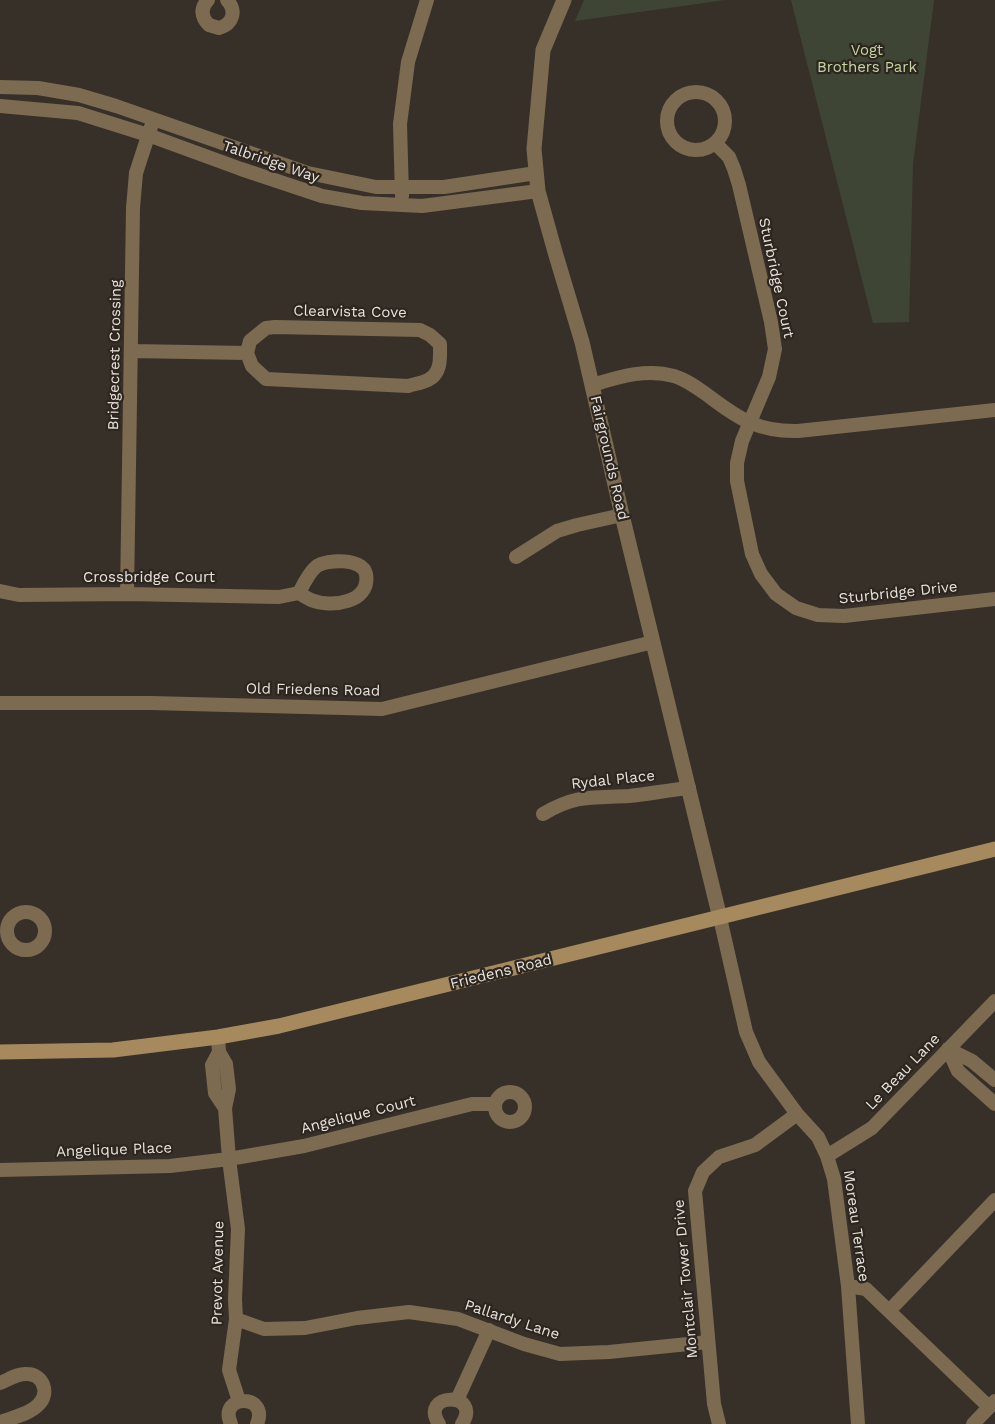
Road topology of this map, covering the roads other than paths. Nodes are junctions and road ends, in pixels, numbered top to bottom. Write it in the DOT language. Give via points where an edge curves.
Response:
graph roads {
  1 [pos="208,0"];
  2 [pos="227,0"];
  3 [pos="427,0"];
  4 [pos="564,0"];
  5 [pos="0,87"];
  6 [pos="0,106"];
  7 [pos="154,120"];
  8 [pos="148,135"];
  9 [pos="715,143"];
  10 [pos="536,173"];
  11 [pos="402,188"];
  12 [pos="538,191"];
  13 [pos="402,206"];
  14 [pos="131,351"];
  15 [pos="247,353"];
  16 [pos="592,385"];
  17 [pos="995,410"];
  18 [pos="750,423"];
  19 [pos="622,515"];
  20 [pos="516,557"];
  21 [pos="0,591"];
  22 [pos="298,593"];
  23 [pos="127,594"];
  24 [pos="995,599"];
  25 [pos="653,642"];
  26 [pos="0,703"];
  27 [pos="689,788"];
  28 [pos="543,814"];
  29 [pos="995,849"];
  30 [pos="720,918"];
  31 [pos="995,1001"];
  32 [pos="218,1045"];
  33 [pos="948,1049"];
  34 [pos="0,1052"];
  35 [pos="995,1080"];
  36 [pos="495,1104"];
  37 [pos="995,1104"];
  38 [pos="797,1114"];
  39 [pos="827,1156"];
  40 [pos="229,1159"];
  41 [pos="0,1170"];
  42 [pos="995,1200"];
  43 [pos="848,1286"];
  44 [pos="890,1310"];
  45 [pos="236,1319"];
  46 [pos="489,1330"];
  47 [pos="708,1342"];
  48 [pos="0,1383"];
  49 [pos="457,1400"];
  50 [pos="239,1401"];
  51 [pos="992,1404"];
  52 [pos="0,1422"];
  53 [pos="231,1424"];
  54 [pos="256,1424"];
  55 [pos="439,1424"];
  56 [pos="462,1424"];
  57 [pos="719,1424"];
  58 [pos="858,1424"];
  59 [pos="973,1424"];
  1 -- 2 [label="street" via="202,16 209,25 219,28 232,19 233,8"];
  3 -- 11 [label="street" via="408,62 400,124"];
  4 -- 10 [label="street, Fairgrounds Road" via="543,51 534,149"];
  5 -- 7 [label="street, Talbridge Way" via="79,95"];
  6 -- 8 [label="street, Talbridge Way" via="78,113"];
  7 -- 8 [label="street, Bridgecrest Crossing"];
  7 -- 11 [label="street, Talbridge Way" via="308,173 376,187"];
  8 -- 13 [label="street, Talbridge Way" via="322,196"];
  8 -- 14 [label="street, Bridgecrest Crossing" via="136,173 133,208"];
  9 -- 9 [label="street" via="725,125 717,101 703,92 678,98 666,119 674,141 696,150"];
  9 -- 18 [label="street, Sturbridge Court" via="729,157 734,169 774,336 769,377"];
  10 -- 11 [label="street, Talbridge Way" via="444,187"];
  10 -- 12 [label="street, Fairgrounds Road"];
  11 -- 13 [label="street"];
  12 -- 13 [label="street, Talbridge Way"];
  12 -- 16 [label="street, Fairgrounds Road"];
  14 -- 15 [label="street"];
  14 -- 23 [label="street, Bridgecrest Crossing"];
  15 -- 15 [label="street, Clearvista Cove" via="252,366 266,379 408,386 428,380 441,362 440,344 420,330 266,328 250,341"];
  16 -- 18 [label="street" via="642,373 676,376"];
  16 -- 19 [label="street, Fairgrounds Road"];
  17 -- 18 [label="street" via="781,432"];
  18 -- 24 [label="street, Sturbridge Drive" via="736,464 737,481 756,563 776,594 796,608 818,615 844,616"];
  19 -- 20 [label="street" via="557,531"];
  19 -- 25 [label="street, Fairgrounds Road"];
  21 -- 23 [label="street, Crossbridge Court" via="19,595"];
  22 -- 22 [label="street, Crossbridge Court" via="316,567 328,562 346,561 366,572 363,591 355,599 326,603"];
  22 -- 23 [label="street, Crossbridge Court" via="279,597"];
  25 -- 26 [label="street, Old Friedens Road" via="382,709"];
  25 -- 27 [label="street, Fairgrounds Road"];
  27 -- 28 [label="street, Rydal Place" via="582,798"];
  27 -- 30 [label="street, Fairgrounds Road"];
  29 -- 30 [label="main road, Friedens Road"];
  30 -- 32 [label="main road, Friedens Road" via="279,1026"];
  30 -- 38 [label="street, Moreau Terrace" via="746,1032 759,1062"];
  31 -- 33 [label="street, Le Beau Lane"];
  32 -- 34 [label="main road, Friedens Road"];
  32 -- 40 [label="street, Prevot Avenue" via="212,1065 215,1093 225,1108"];
  33 -- 35 [label="street" via="972,1061"];
  33 -- 37 [label="street" via="958,1071"];
  33 -- 39 [label="street, Le Beau Lane" via="872,1128"];
  36 -- 40 [label="street, Angelique Court" via="472,1104 304,1146"];
  38 -- 39 [label="street, Moreau Terrace" via="818,1137"];
  38 -- 47 [label="street, Montclair Tower Drive" via="755,1145 719,1156 703,1172 694,1191"];
  39 -- 43 [label="street, Moreau Terrace" via="834,1179"];
  40 -- 41 [label="street, Angelique Place" via="170,1166"];
  40 -- 45 [label="street, Prevot Avenue" via="238,1229"];
  42 -- 44 [label="street"];
  43 -- 44 [label="street" via="866,1289"];
  43 -- 58 [label="street, Moreau Terrace"];
  44 -- 51 [label="street"];
  45 -- 46 [label="street, Pallardy Lane" via="264,1329 305,1328 409,1312 458,1319"];
  45 -- 50 [label="street, Prevot Avenue" via="229,1370"];
  46 -- 47 [label="street, Pallardy Lane" via="560,1354"];
  46 -- 49 [label="street"];
  47 -- 57 [label="street, Montclair Tower Drive"];
  48 -- 52 [label="street" via="29,1373 39,1377 45,1396 38,1406"];
  49 -- 55 [label="street" via="446,1399 438,1404 435,1418"];
  49 -- 56 [label="street" via="465,1410"];
  50 -- 53 [label="street" via="229,1410"];
  50 -- 54 [label="street" via="249,1401 256,1407"];
  51 -- 59 [label="street"];
}
